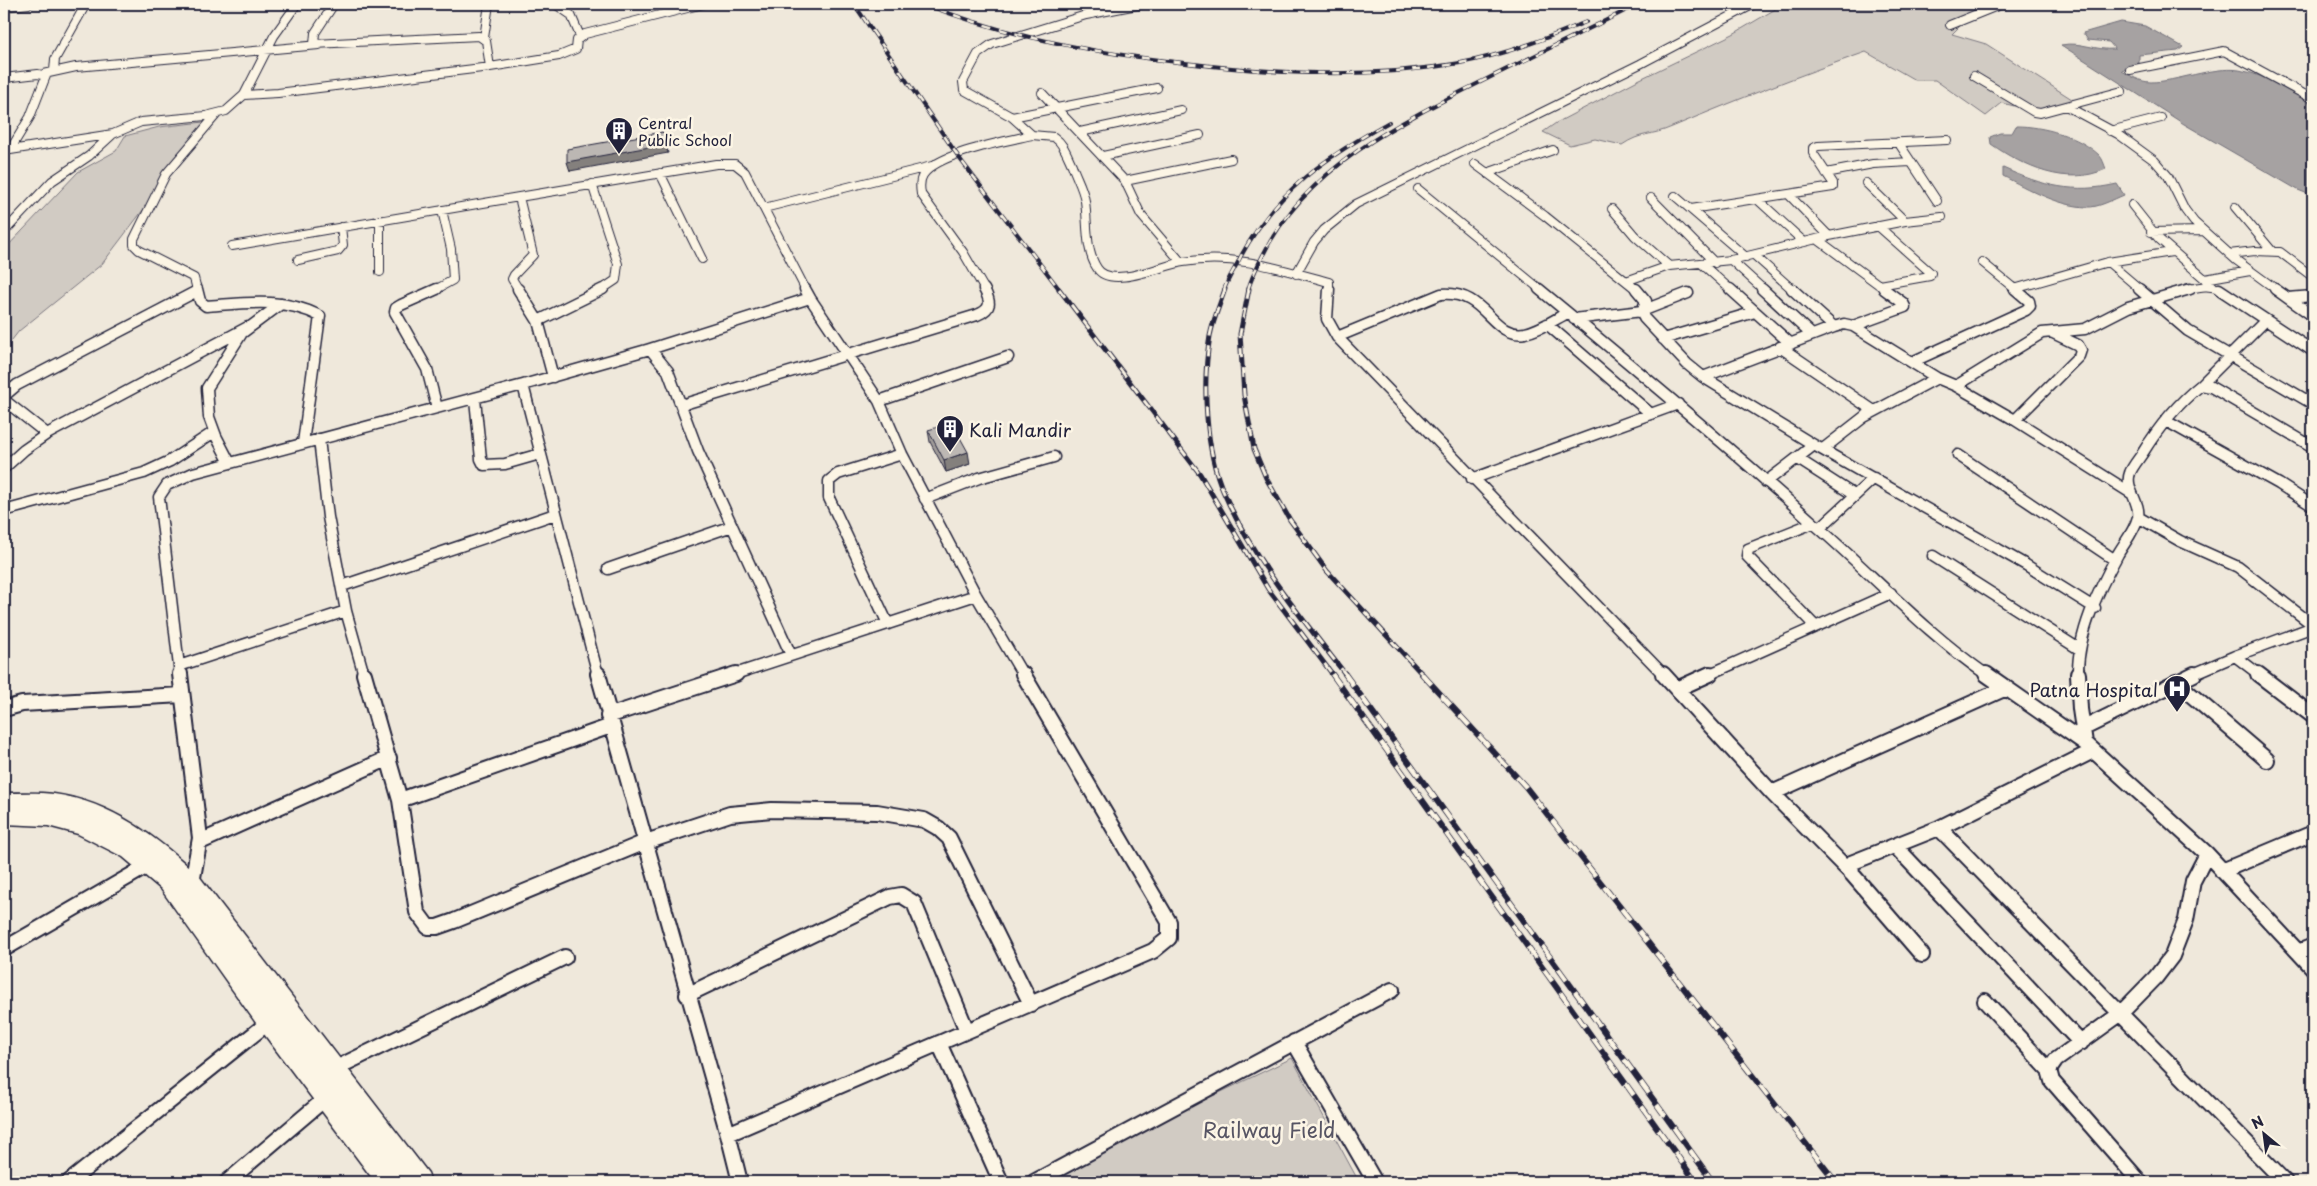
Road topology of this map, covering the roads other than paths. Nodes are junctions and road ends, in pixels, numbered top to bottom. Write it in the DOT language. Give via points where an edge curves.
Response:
graph roads {
  1 [pos="29,4"];
  2 [pos="86,4"];
  3 [pos="297,4"];
  4 [pos="334,4"];
  5 [pos="489,4"];
  6 [pos="555,4"];
  7 [pos="703,4"];
  8 [pos="1142,4"];
  9 [pos="1754,4"];
  10 [pos="2002,4"];
  11 [pos="4,7"];
  12 [pos="1950,25"];
  13 [pos="580,36"];
  14 [pos="484,38"];
  15 [pos="319,45"];
  16 [pos="268,48"];
  17 [pos="490,67"];
  18 [pos="2130,70"];
  19 [pos="54,71"];
  20 [pos="44,74"];
  21 [pos="1974,76"];
  22 [pos="4,78"];
  23 [pos="1157,88"];
  24 [pos="2122,91"];
  25 [pos="1042,93"];
  26 [pos="244,95"];
  27 [pos="2313,99"];
  28 [pos="2066,106"];
  29 [pos="1057,108"];
  30 [pos="1181,110"];
  31 [pos="217,114"];
  32 [pos="1012,116"];
  33 [pos="2161,118"];
  34 [pos="2110,131"];
  35 [pos="1080,132"];
  36 [pos="113,134"];
  37 [pos="1032,135"];
  38 [pos="1200,135"];
  39 [pos="1947,140"];
  40 [pos="1898,142"];
  41 [pos="7,150"];
  42 [pos="1553,150"];
  43 [pos="1103,156"];
  44 [pos="1231,159"];
  45 [pos="1911,162"];
  46 [pos="937,164"];
  47 [pos="1475,164"];
  48 [pos="660,173"];
  49 [pos="1487,173"];
  50 [pos="1826,173"];
  51 [pos="1125,181"];
  52 [pos="1866,183"];
  53 [pos="592,184"];
  54 [pos="1418,189"];
  55 [pos="1789,195"];
  56 [pos="1675,196"];
  57 [pos="518,197"];
  58 [pos="1651,198"];
  59 [pos="1757,199"];
  60 [pos="1937,201"];
  61 [pos="2132,205"];
  62 [pos="2235,206"];
  63 [pos="764,208"];
  64 [pos="1612,209"];
  65 [pos="1691,209"];
  66 [pos="442,210"];
  67 [pos="1942,217"];
  68 [pos="380,220"];
  69 [pos="1905,221"];
  70 [pos="1878,226"];
  71 [pos="341,227"];
  72 [pos="2203,231"];
  73 [pos="4,232"];
  74 [pos="2151,232"];
  75 [pos="1829,236"];
  76 [pos="1817,239"];
  77 [pos="1804,242"];
  78 [pos="232,246"];
  79 [pos="2172,252"];
  80 [pos="2272,252"];
  81 [pos="2229,254"];
  82 [pos="1750,256"];
  83 [pos="702,259"];
  84 [pos="298,260"];
  85 [pos="1731,260"];
  86 [pos="1181,262"];
  87 [pos="1982,262"];
  88 [pos="2108,262"];
  89 [pos="1716,263"];
  90 [pos="1702,264"];
  91 [pos="1669,266"];
  92 [pos="2250,271"];
  93 [pos="380,272"];
  94 [pos="1296,274"];
  95 [pos="2313,277"];
  96 [pos="2205,279"];
  97 [pos="1626,281"];
  98 [pos="1880,285"];
  99 [pos="2213,286"];
  100 [pos="2014,289"];
  101 [pos="198,290"];
  102 [pos="1688,293"];
  103 [pos="2313,296"];
  104 [pos="810,298"];
  105 [pos="2288,298"];
  106 [pos="2150,300"];
  107 [pos="281,304"];
  108 [pos="1642,311"];
  109 [pos="1755,312"];
  110 [pos="1570,316"];
  111 [pos="2313,316"];
  112 [pos="538,321"];
  113 [pos="2265,321"];
  114 [pos="1547,324"];
  115 [pos="1854,326"];
  116 [pos="248,327"];
  117 [pos="1834,327"];
  118 [pos="2052,332"];
  119 [pos="1812,335"];
  120 [pos="1337,337"];
  121 [pos="1663,339"];
  122 [pos="1791,344"];
  123 [pos="1780,347"];
  124 [pos="650,349"];
  125 [pos="2313,351"];
  126 [pos="848,354"];
  127 [pos="2229,356"];
  128 [pos="1008,357"];
  129 [pos="1912,362"];
  130 [pos="553,376"];
  131 [pos="1703,377"];
  132 [pos="1937,378"];
  133 [pos="523,385"];
  134 [pos="2200,385"];
  135 [pos="1956,386"];
  136 [pos="4,396"];
  137 [pos="475,399"];
  138 [pos="4,400"];
  139 [pos="878,401"];
  140 [pos="1678,404"];
  141 [pos="2313,404"];
  142 [pos="680,405"];
  143 [pos="437,408"];
  144 [pos="1874,411"];
  145 [pos="1652,414"];
  146 [pos="2015,420"];
  147 [pos="2166,421"];
  148 [pos="214,432"];
  149 [pos="48,434"];
  150 [pos="305,437"];
  151 [pos="320,439"];
  152 [pos="1819,447"];
  153 [pos="2313,447"];
  154 [pos="540,454"];
  155 [pos="902,454"];
  156 [pos="1958,455"];
  157 [pos="227,457"];
  158 [pos="1054,458"];
  159 [pos="1798,459"];
  160 [pos="4,468"];
  161 [pos="1874,478"];
  162 [pos="1472,479"];
  163 [pos="1766,482"];
  164 [pos="2131,493"];
  165 [pos="1854,496"];
  166 [pos="925,499"];
  167 [pos="2313,506"];
  168 [pos="4,511"];
  169 [pos="555,514"];
  170 [pos="2138,517"];
  171 [pos="732,526"];
  172 [pos="1816,526"];
  173 [pos="1933,556"];
  174 [pos="2115,560"];
  175 [pos="608,569"];
  176 [pos="342,586"];
  177 [pos="1891,593"];
  178 [pos="976,595"];
  179 [pos="2095,608"];
  180 [pos="346,611"];
  181 [pos="888,624"];
  182 [pos="1815,626"];
  183 [pos="2313,626"];
  184 [pos="2080,649"];
  185 [pos="791,655"];
  186 [pos="2236,656"];
  187 [pos="179,666"];
  188 [pos="2176,682"];
  189 [pos="2006,688"];
  190 [pos="1676,689"];
  191 [pos="182,695"];
  192 [pos="4,709"];
  193 [pos="2313,716"];
  194 [pos="610,721"];
  195 [pos="2082,729"];
  196 [pos="2089,747"];
  197 [pos="389,758"];
  198 [pos="2267,760"];
  199 [pos="1772,793"];
  200 [pos="400,800"];
  201 [pos="4,802"];
  202 [pos="4,815"];
  203 [pos="1939,828"];
  204 [pos="2313,833"];
  205 [pos="200,842"];
  206 [pos="643,843"];
  207 [pos="1896,847"];
  208 [pos="2207,854"];
  209 [pos="149,865"];
  210 [pos="2222,871"];
  211 [pos="1852,874"];
  212 [pos="192,883"];
  213 [pos="2313,946"];
  214 [pos="4,949"];
  215 [pos="2298,952"];
  216 [pos="1922,955"];
  217 [pos="565,957"];
  218 [pos="2313,968"];
  219 [pos="1392,990"];
  220 [pos="687,995"];
  221 [pos="1985,1002"];
  222 [pos="1031,1004"];
  223 [pos="2120,1014"];
  224 [pos="269,1022"];
  225 [pos="967,1031"];
  226 [pos="1294,1042"];
  227 [pos="939,1043"];
  228 [pos="2081,1043"];
  229 [pos="334,1069"];
  230 [pos="2049,1070"];
  231 [pos="326,1098"];
  232 [pos="728,1134"];
  233 [pos="69,1182"];
  234 [pos="227,1182"];
  235 [pos="390,1182"];
  236 [pos="419,1182"];
  237 [pos="740,1182"];
  238 [pos="1001,1182"];
  239 [pos="1034,1182"];
  240 [pos="1375,1182"];
  241 [pos="2140,1182"];
  242 [pos="2285,1182"];
  1 -- 11 [label="street"];
  2 -- 19 [label="street" via="55,60"];
  3 -- 16 [label="street"];
  4 -- 15 [label="street" via="315,33 313,41"];
  5 -- 14 [label="street"];
  6 -- 13 [label="street" via="570,15"];
  7 -- 13 [label="street"];
  8 -- 32 [label="street" via="1086,14 1003,39 978,54 963,86 971,95"];
  9 -- 94 [label="street" via="1665,52 1356,204 1324,230"];
  10 -- 12 [label="street"];
  13 -- 17 [label="street" via="576,49 567,54"];
  14 -- 15 [label="street" via="468,36"];
  14 -- 17 [label="street"];
  15 -- 16 [label="street"];
  16 -- 19 [label="street"];
  16 -- 26 [label="street"];
  17 -- 26 [label="street"];
  18 -- 27 [label="street" via="2224,51"];
  19 -- 20 [label="street"];
  20 -- 22 [label="street"];
  20 -- 41 [label="street" via="46,80 30,117"];
  21 -- 28 [label="street" via="2034,112"];
  23 -- 29 [label="street"];
  24 -- 28 [label="street"];
  25 -- 29 [label="street"];
  26 -- 31 [label="street" via="234,106"];
  28 -- 34 [label="street"];
  29 -- 32 [label="street"];
  29 -- 35 [label="street"];
  30 -- 35 [label="street"];
  31 -- 36 [label="street" via="141,122"];
  31 -- 101 [label="street" via="166,174 134,239 139,250 194,278"];
  32 -- 37 [label="street"];
  33 -- 34 [label="street"];
  34 -- 72 [label="street" via="2163,170 2184,209"];
  35 -- 43 [label="street"];
  36 -- 41 [label="street"];
  36 -- 73 [label="street" via="90,156 52,181"];
  37 -- 46 [label="street" via="957,155"];
  37 -- 86 [label="street" via="1045,134 1057,138 1066,150 1083,194 1093,262 1099,272 1106,276 1130,276"];
  38 -- 43 [label="street"];
  39 -- 40 [label="street"];
  40 -- 45 [label="street"];
  40 -- 50 [label="street" via="1813,148"];
  42 -- 49 [label="street"];
  43 -- 51 [label="street"];
  44 -- 51 [label="street"];
  45 -- 50 [label="street" via="1873,164"];
  45 -- 60 [label="street"];
  46 -- 63 [label="street"];
  46 -- 126 [label="street" via="924,173 921,194 963,252 990,300 990,306 976,316"];
  47 -- 49 [label="street"];
  48 -- 53 [label="street"];
  48 -- 63 [label="street" via="735,164 745,172"];
  48 -- 83 [label="street"];
  49 -- 97 [label="street"];
  50 -- 55 [label="street" via="1833,187"];
  51 -- 86 [label="street" via="1141,215"];
  52 -- 69 [label="street"];
  53 -- 57 [label="street"];
  53 -- 112 [label="street" via="618,264 616,280 599,292"];
  54 -- 110 [label="street"];
  55 -- 59 [label="street"];
  55 -- 75 [label="street"];
  56 -- 65 [label="street"];
  57 -- 66 [label="street"];
  57 -- 112 [label="street" via="534,252 532,259 516,271 512,279"];
  58 -- 89 [label="street"];
  59 -- 65 [label="street"];
  59 -- 77 [label="street"];
  61 -- 74 [label="street"];
  62 -- 80 [label="street"];
  63 -- 104 [label="street"];
  64 -- 91 [label="street" via="1635,236"];
  65 -- 82 [label="street"];
  66 -- 68 [label="street"];
  66 -- 143 [label="street" via="451,249 453,280 401,305 395,312 414,340 436,391"];
  67 -- 69 [label="street"];
  68 -- 71 [label="street"];
  68 -- 93 [label="street"];
  69 -- 70 [label="street"];
  70 -- 75 [label="street"];
  70 -- 98 [label="street" via="1931,273 1924,278"];
  71 -- 78 [label="street"];
  71 -- 84 [label="street" via="343,245 338,251"];
  72 -- 74 [label="street"];
  72 -- 81 [label="street"];
  74 -- 79 [label="street"];
  75 -- 76 [label="street"];
  76 -- 77 [label="street"];
  76 -- 98 [label="street"];
  77 -- 82 [label="street"];
  79 -- 88 [label="street"];
  79 -- 96 [label="street"];
  80 -- 81 [label="street"];
  80 -- 95 [label="street" via="2287,256"];
  81 -- 92 [label="street"];
  82 -- 85 [label="street"];
  82 -- 117 [label="street"];
  85 -- 89 [label="street"];
  85 -- 119 [label="street"];
  86 -- 94 [label="street" via="1238,260"];
  87 -- 100 [label="street"];
  88 -- 100 [label="street"];
  88 -- 106 [label="street"];
  89 -- 90 [label="street"];
  90 -- 91 [label="street"];
  90 -- 109 [label="street"];
  91 -- 97 [label="street"];
  92 -- 96 [label="street"];
  92 -- 105 [label="street"];
  94 -- 120 [label="street" via="1329,282 1327,319"];
  96 -- 99 [label="street"];
  97 -- 108 [label="street" via="1646,301"];
  98 -- 115 [label="street" via="1904,307"];
  99 -- 106 [label="street" via="2190,288"];
  99 -- 113 [label="street"];
  100 -- 129 [label="street" via="2029,302 2026,310"];
  101 -- 107 [label="street" via="200,301 206,306 256,301"];
  101 -- 136 [label="street" via="17,385"];
  102 -- 108 [label="street"];
  103 -- 105 [label="street"];
  104 -- 124 [label="street"];
  104 -- 126 [label="street"];
  105 -- 111 [label="street"];
  106 -- 118 [label="street" via="2128,307 2085,329"];
  106 -- 127 [label="street" via="2188,331"];
  107 -- 116 [label="street"];
  107 -- 150 [label="street" via="304,308 320,316"];
  108 -- 110 [label="street"];
  108 -- 121 [label="street" via="1644,318"];
  109 -- 121 [label="street"];
  109 -- 122 [label="street"];
  110 -- 114 [label="street"];
  110 -- 140 [label="street"];
  112 -- 130 [label="street"];
  113 -- 125 [label="street"];
  113 -- 127 [label="street"];
  114 -- 120 [label="street" via="1513,334 1504,330 1472,299 1463,293 1451,292"];
  114 -- 145 [label="street"];
  115 -- 117 [label="street"];
  115 -- 129 [label="street"];
  116 -- 148 [label="street" via="233,344 207,388 208,412"];
  116 -- 149 [label="street"];
  117 -- 119 [label="street"];
  118 -- 135 [label="street" via="2033,337"];
  118 -- 146 [label="street" via="2078,345 2081,350 2079,356"];
  119 -- 122 [label="street"];
  120 -- 162 [label="street"];
  121 -- 131 [label="street"];
  122 -- 123 [label="street"];
  123 -- 131 [label="street"];
  123 -- 144 [label="street"];
  124 -- 130 [label="street"];
  124 -- 142 [label="street" via="668,371"];
  126 -- 139 [label="street"];
  126 -- 142 [label="street"];
  127 -- 134 [label="street"];
  127 -- 141 [label="street"];
  128 -- 139 [label="street"];
  129 -- 132 [label="street"];
  130 -- 133 [label="street"];
  131 -- 152 [label="street"];
  132 -- 135 [label="street"];
  132 -- 144 [label="street"];
  133 -- 137 [label="street"];
  133 -- 154 [label="street"];
  134 -- 147 [label="street"];
  134 -- 153 [label="street" via="2221,392"];
  135 -- 146 [label="street"];
  137 -- 143 [label="street"];
  137 -- 154 [label="street" via="484,464 498,465"];
  138 -- 149 [label="street"];
  139 -- 155 [label="street"];
  140 -- 145 [label="street"];
  140 -- 163 [label="street"];
  142 -- 171 [label="street"];
  143 -- 151 [label="street"];
  144 -- 152 [label="street"];
  145 -- 162 [label="street"];
  146 -- 164 [label="street"];
  147 -- 164 [label="street" via="2130,474"];
  147 -- 167 [label="street"];
  148 -- 157 [label="street"];
  148 -- 168 [label="street" via="144,474"];
  149 -- 160 [label="street"];
  150 -- 151 [label="street"];
  150 -- 157 [label="street"];
  151 -- 176 [label="street" via="328,517"];
  152 -- 159 [label="street"];
  152 -- 161 [label="street"];
  154 -- 169 [label="street"];
  155 -- 166 [label="street"];
  155 -- 181 [label="street" via="838,474 829,481 828,488 829,498"];
  156 -- 174 [label="street"];
  157 -- 187 [label="street" via="167,485 159,497"];
  158 -- 166 [label="street" via="979,478"];
  159 -- 163 [label="street"];
  159 -- 165 [label="street"];
  161 -- 165 [label="street"];
  161 -- 179 [label="street"];
  162 -- 190 [label="street"];
  163 -- 172 [label="street"];
  164 -- 170 [label="street" via="2138,504"];
  165 -- 172 [label="street"];
  166 -- 178 [label="street"];
  169 -- 176 [label="street"];
  169 -- 194 [label="street"];
  170 -- 174 [label="street"];
  170 -- 183 [label="street" via="2180,541 2238,567"];
  171 -- 175 [label="street"];
  171 -- 185 [label="street"];
  172 -- 177 [label="street"];
  172 -- 182 [label="street" via="1748,549 1747,556"];
  173 -- 184 [label="street"];
  174 -- 179 [label="street"];
  176 -- 180 [label="street"];
  177 -- 182 [label="street"];
  177 -- 189 [label="street" via="1946,644"];
  178 -- 181 [label="street"];
  178 -- 222 [label="street" via="1169,922 1169,938 1153,951"];
  179 -- 184 [label="street"];
  180 -- 187 [label="street"];
  180 -- 197 [label="street"];
  181 -- 185 [label="street"];
  182 -- 190 [label="street"];
  183 -- 186 [label="street"];
  184 -- 195 [label="street" via="2078,681"];
  185 -- 194 [label="street"];
  186 -- 188 [label="street"];
  186 -- 193 [label="street"];
  187 -- 191 [label="street"];
  188 -- 195 [label="street"];
  188 -- 198 [label="street"];
  189 -- 196 [label="street"];
  189 -- 199 [label="street"];
  190 -- 199 [label="street"];
  191 -- 192 [label="street" via="22,704"];
  191 -- 205 [label="street"];
  194 -- 200 [label="street"];
  194 -- 206 [label="street"];
  195 -- 196 [label="street"];
  196 -- 203 [label="street"];
  196 -- 208 [label="street"];
  197 -- 200 [label="street"];
  197 -- 205 [label="street"];
  199 -- 211 [label="street"];
  200 -- 206 [label="street" via="418,912 426,927 454,921"];
  201 -- 212 [label="highway" via="60,804 114,821 143,840"];
  202 -- 209 [label="highway" via="48,817 83,826"];
  203 -- 207 [label="street"];
  203 -- 223 [label="street"];
  204 -- 210 [label="street"];
  205 -- 212 [label="street"];
  206 -- 220 [label="street"];
  206 -- 222 [label="street" via="722,816 753,811 878,812 924,820 949,838"];
  207 -- 211 [label="street" via="1851,863"];
  207 -- 228 [label="street"];
  208 -- 210 [label="street"];
  208 -- 223 [label="street" via="2193,881 2183,928 2172,956"];
  209 -- 214 [label="street"];
  209 -- 224 [label="highway" via="168,882"];
  210 -- 215 [label="street"];
  211 -- 216 [label="street"];
  212 -- 229 [label="highway"];
  213 -- 215 [label="street"];
  215 -- 218 [label="street"];
  217 -- 229 [label="street"];
  219 -- 226 [label="street"];
  220 -- 225 [label="street" via="890,897 901,895 914,903"];
  220 -- 232 [label="street"];
  221 -- 230 [label="street"];
  222 -- 225 [label="street"];
  223 -- 228 [label="street"];
  223 -- 242 [label="street"];
  224 -- 231 [label="highway"];
  224 -- 233 [label="street"];
  225 -- 227 [label="street"];
  226 -- 239 [label="street"];
  226 -- 240 [label="street"];
  227 -- 232 [label="street"];
  227 -- 238 [label="street"];
  228 -- 230 [label="street" via="2056,1060"];
  229 -- 236 [label="highway"];
  230 -- 241 [label="street" via="2052,1081"];
  231 -- 234 [label="street"];
  231 -- 235 [label="highway"];
  232 -- 237 [label="street"];
}
